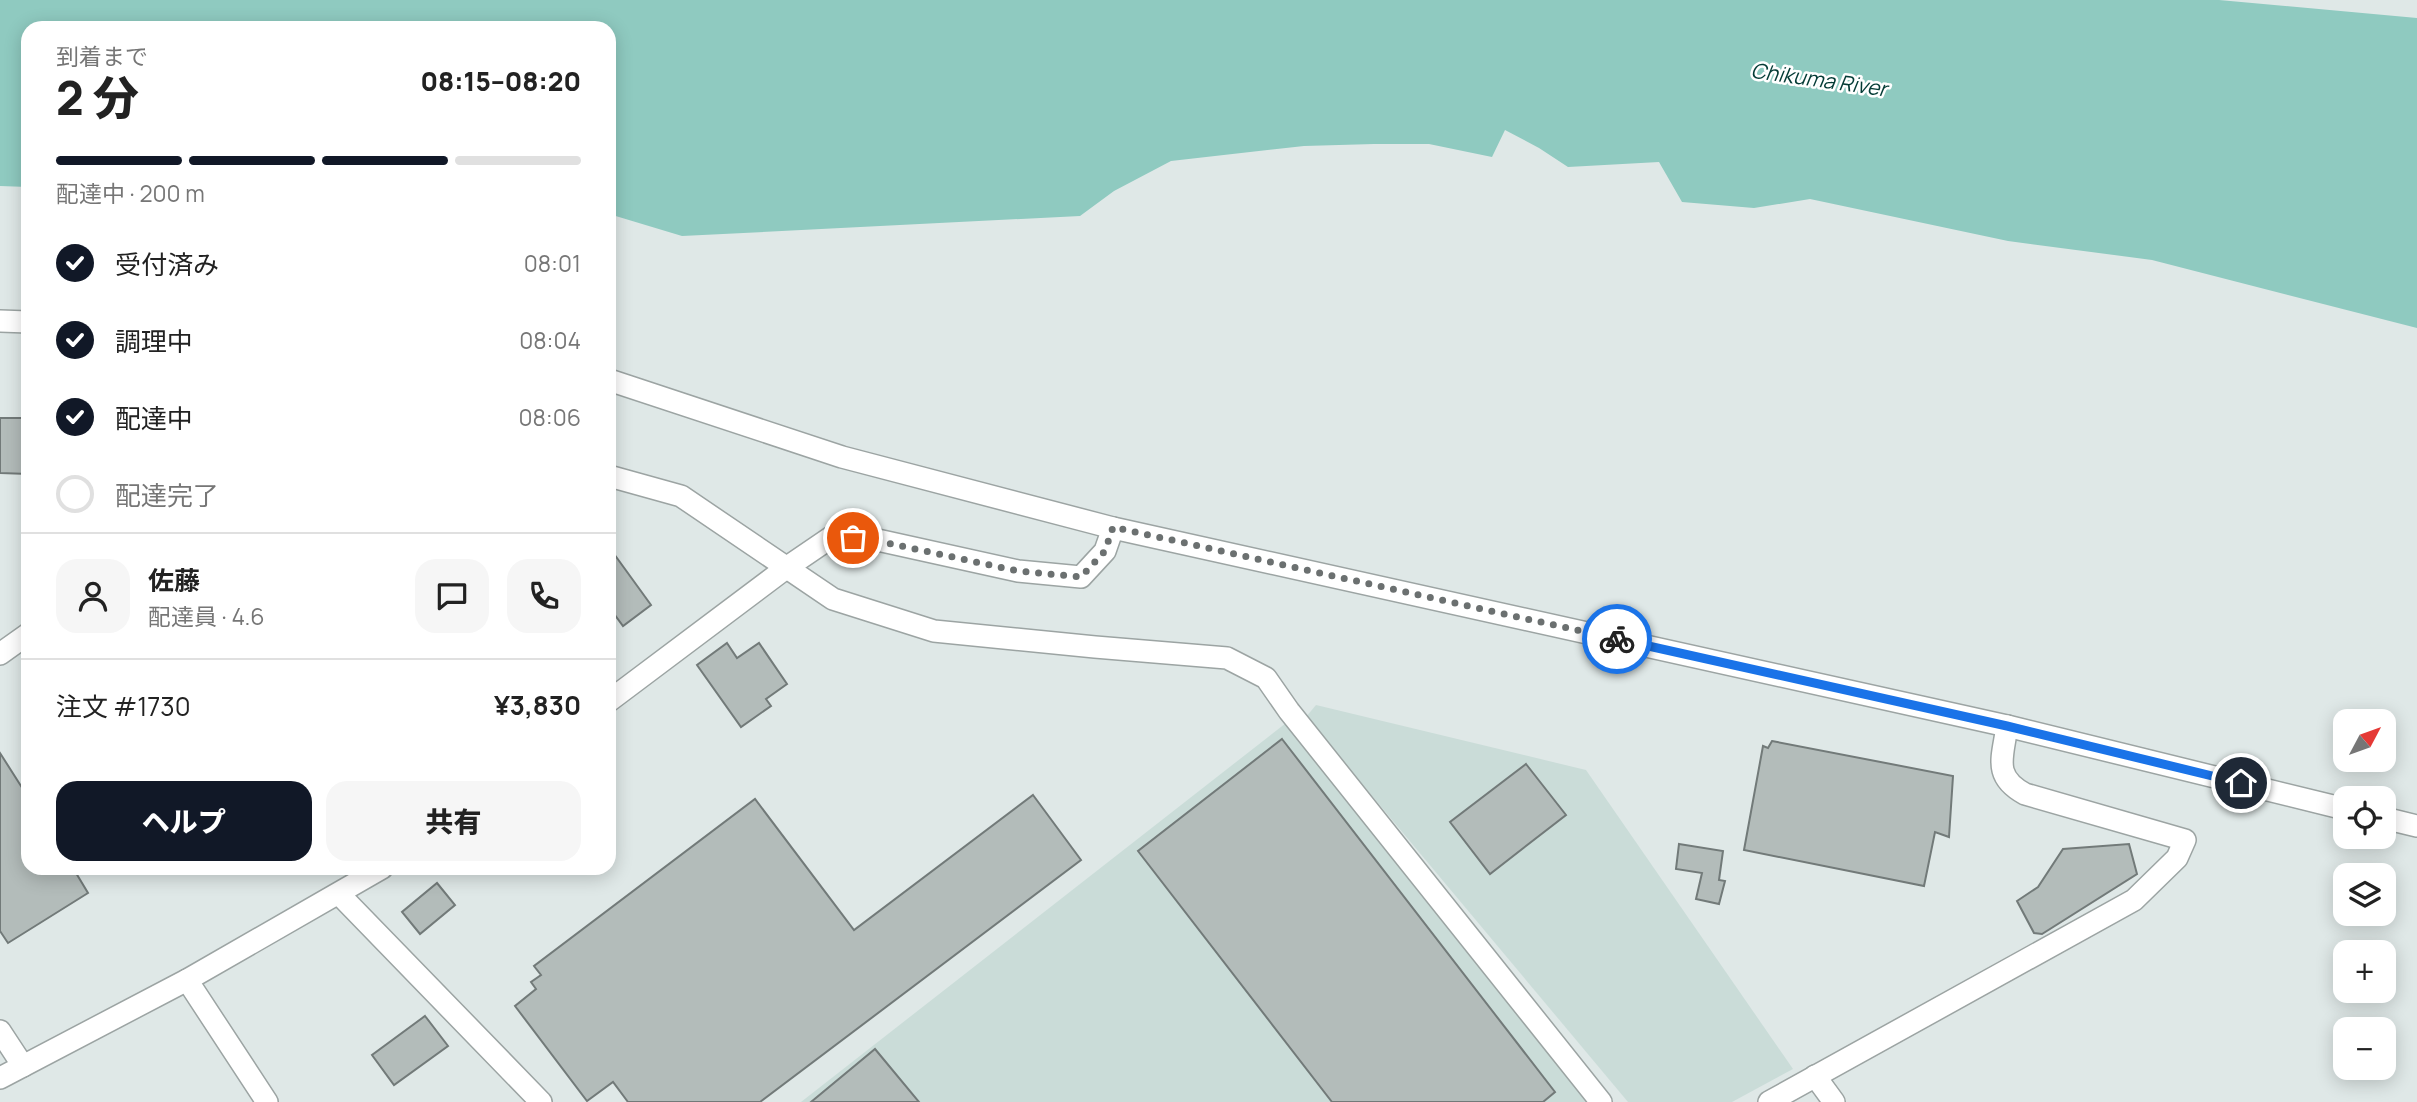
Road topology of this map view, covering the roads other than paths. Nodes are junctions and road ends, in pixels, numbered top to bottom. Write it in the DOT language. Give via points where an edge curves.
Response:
graph roads {
  1 [pos="0,321"];
  2 [pos="21,322"];
  3 [pos="616,382"];
  4 [pos="616,477"];
  5 [pos="1113,527"];
  6 [pos="786,568"];
  7 [pos="21,640"];
  8 [pos="0,654"];
  9 [pos="616,696"];
  10 [pos="2007,726"];
  11 [pos="2333,806"];
  12 [pos="2396,821"];
  13 [pos="2417,827"];
  14 [pos="370,875"];
  15 [pos="339,894"];
  16 [pos="187,980"];
  17 [pos="0,1031"];
  18 [pos="23,1066"];
  19 [pos="1815,1076"];
  20 [pos="0,1078"];
  21 [pos="267,1102"];
  22 [pos="541,1102"];
  23 [pos="1601,1102"];
  24 [pos="1769,1102"];
  25 [pos="1834,1102"];
  1 -- 2 [label="street"];
  3 -- 5 [label="street" via="842,457"];
  4 -- 6 [label="street" via="681,496"];
  5 -- 6 [label="street" via="1105,551 1081,577 1018,571 873,540 833,536"];
  5 -- 10 [label="street"];
  6 -- 9 [label="street"];
  6 -- 23 [label="street" via="832,599 934,631 1227,657 1266,678"];
  7 -- 8 [label="street"];
  10 -- 11 [label="street"];
  10 -- 19 [label="street" via="2001,770 2011,787 2185,840 2177,858 2134,900"];
  12 -- 13 [label="street"];
  14 -- 15 [label="street"];
  15 -- 16 [label="street"];
  15 -- 22 [label="street"];
  16 -- 18 [label="street"];
  16 -- 21 [label="street"];
  17 -- 18 [label="street"];
  18 -- 20 [label="street"];
  19 -- 24 [label="street"];
  19 -- 25 [label="street"];
}
